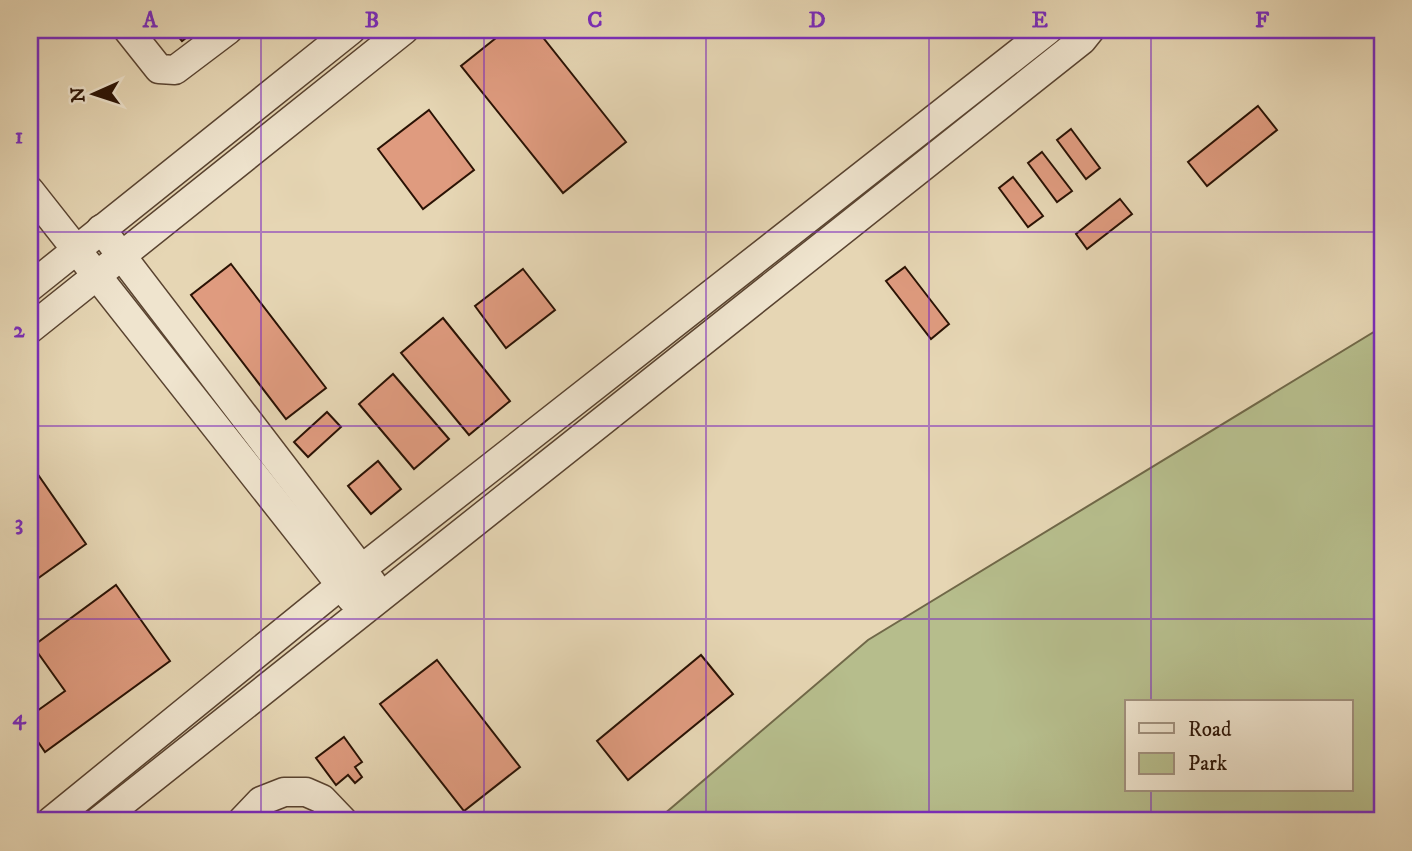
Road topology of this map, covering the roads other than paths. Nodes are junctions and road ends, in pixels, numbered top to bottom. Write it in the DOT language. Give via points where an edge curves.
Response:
graph roads {
  1 [pos="128,30"];
  2 [pos="228,30"];
  3 [pos="351,30"];
  4 [pos="404,30"];
  5 [pos="1048,30"];
  6 [pos="1090,30"];
  7 [pos="30,191"];
  8 [pos="101,229"];
  9 [pos="77,249"];
  10 [pos="121,256"];
  11 [pos="97,275"];
  12 [pos="30,287"];
  13 [pos="30,329"];
  14 [pos="351,577"];
  15 [pos="371,603"];
  16 [pos="51,821"];
  17 [pos="99,821"];
  18 [pos="242,821"];
  19 [pos="343,821"];
  1 -- 2 [label="street" via="159,69 175,70"];
  3 -- 8 [label="street"];
  4 -- 10 [label="street"];
  5 -- 14 [label="street"];
  6 -- 15 [label="street"];
  7 -- 9 [label="street"];
  8 -- 9 [label="street"];
  8 -- 10 [label="street"];
  9 -- 11 [label="street"];
  9 -- 12 [label="street"];
  10 -- 11 [label="street"];
  10 -- 14 [label="street"];
  11 -- 13 [label="street"];
  11 -- 14 [label="street"];
  14 -- 15 [label="street"];
  14 -- 16 [label="street"];
  15 -- 17 [label="street"];
  18 -- 19 [label="street" via="261,801 284,792 306,792 322,799"];
}
